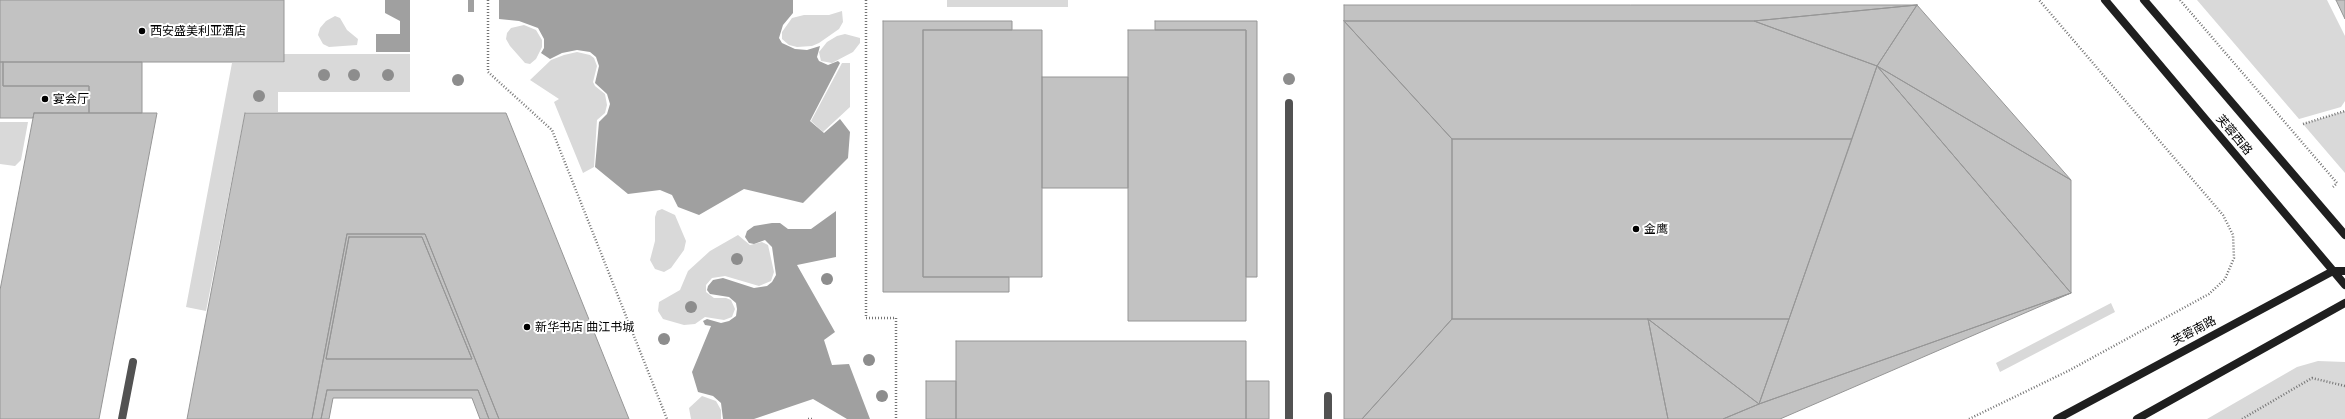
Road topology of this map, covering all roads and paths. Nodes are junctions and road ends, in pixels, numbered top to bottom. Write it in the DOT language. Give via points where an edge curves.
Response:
graph roads {
  1 [pos="488,0"];
  2 [pos="866,0"];
  3 [pos="2039,0"];
  4 [pos="2104,0"];
  5 [pos="2144,0"];
  6 [pos="2180,0"];
  7 [pos="1289,103"];
  8 [pos="2345,111"];
  9 [pos="2303,124"];
  10 [pos="2315,202"];
  11 [pos="2345,235"];
  12 [pos="2333,271"];
  13 [pos="2345,271"];
  14 [pos="2345,286"];
  15 [pos="2345,303"];
  16 [pos="133,362"];
  17 [pos="2345,386"];
  18 [pos="1328,396"];
  19 [pos="122,419"];
  20 [pos="667,419"];
  21 [pos="808,419"];
  22 [pos="813,419"];
  23 [pos="896,419"];
  24 [pos="1289,419"];
  25 [pos="1328,419"];
  26 [pos="1969,419"];
  27 [pos="2057,419"];
  28 [pos="2137,419"];
  29 [pos="2242,419"];
  1 -- 20 [label="path" via="488,72 552,130"];
  2 -- 23 [label="path" via="866,318 896,318"];
  3 -- 26 [label="path" via="2223,215 2233,235 2234,258 2225,279 2209,294 2094,357"];
  4 -- 12 [label="main road, 芙蓉西路"];
  5 -- 10 [label="main road, 芙蓉西路"];
  6 -- 10 [label="path" via="2337,183"];
  7 -- 24 [label="lane"];
  8 -- 9 [label="path"];
  10 -- 11 [label="main road, 芙蓉西路"];
  12 -- 13 [label="main road, 芙蓉南路"];
  12 -- 14 [label="main road, 芙蓉西路"];
  12 -- 27 [label="main road, 芙蓉南路"];
  15 -- 28 [label="main road"];
  16 -- 19 [label="lane"];
  17 -- 29 [label="path" via="2312,378"];
  18 -- 25 [label="lane"];
  21 -- 22 [label="path"];
}
